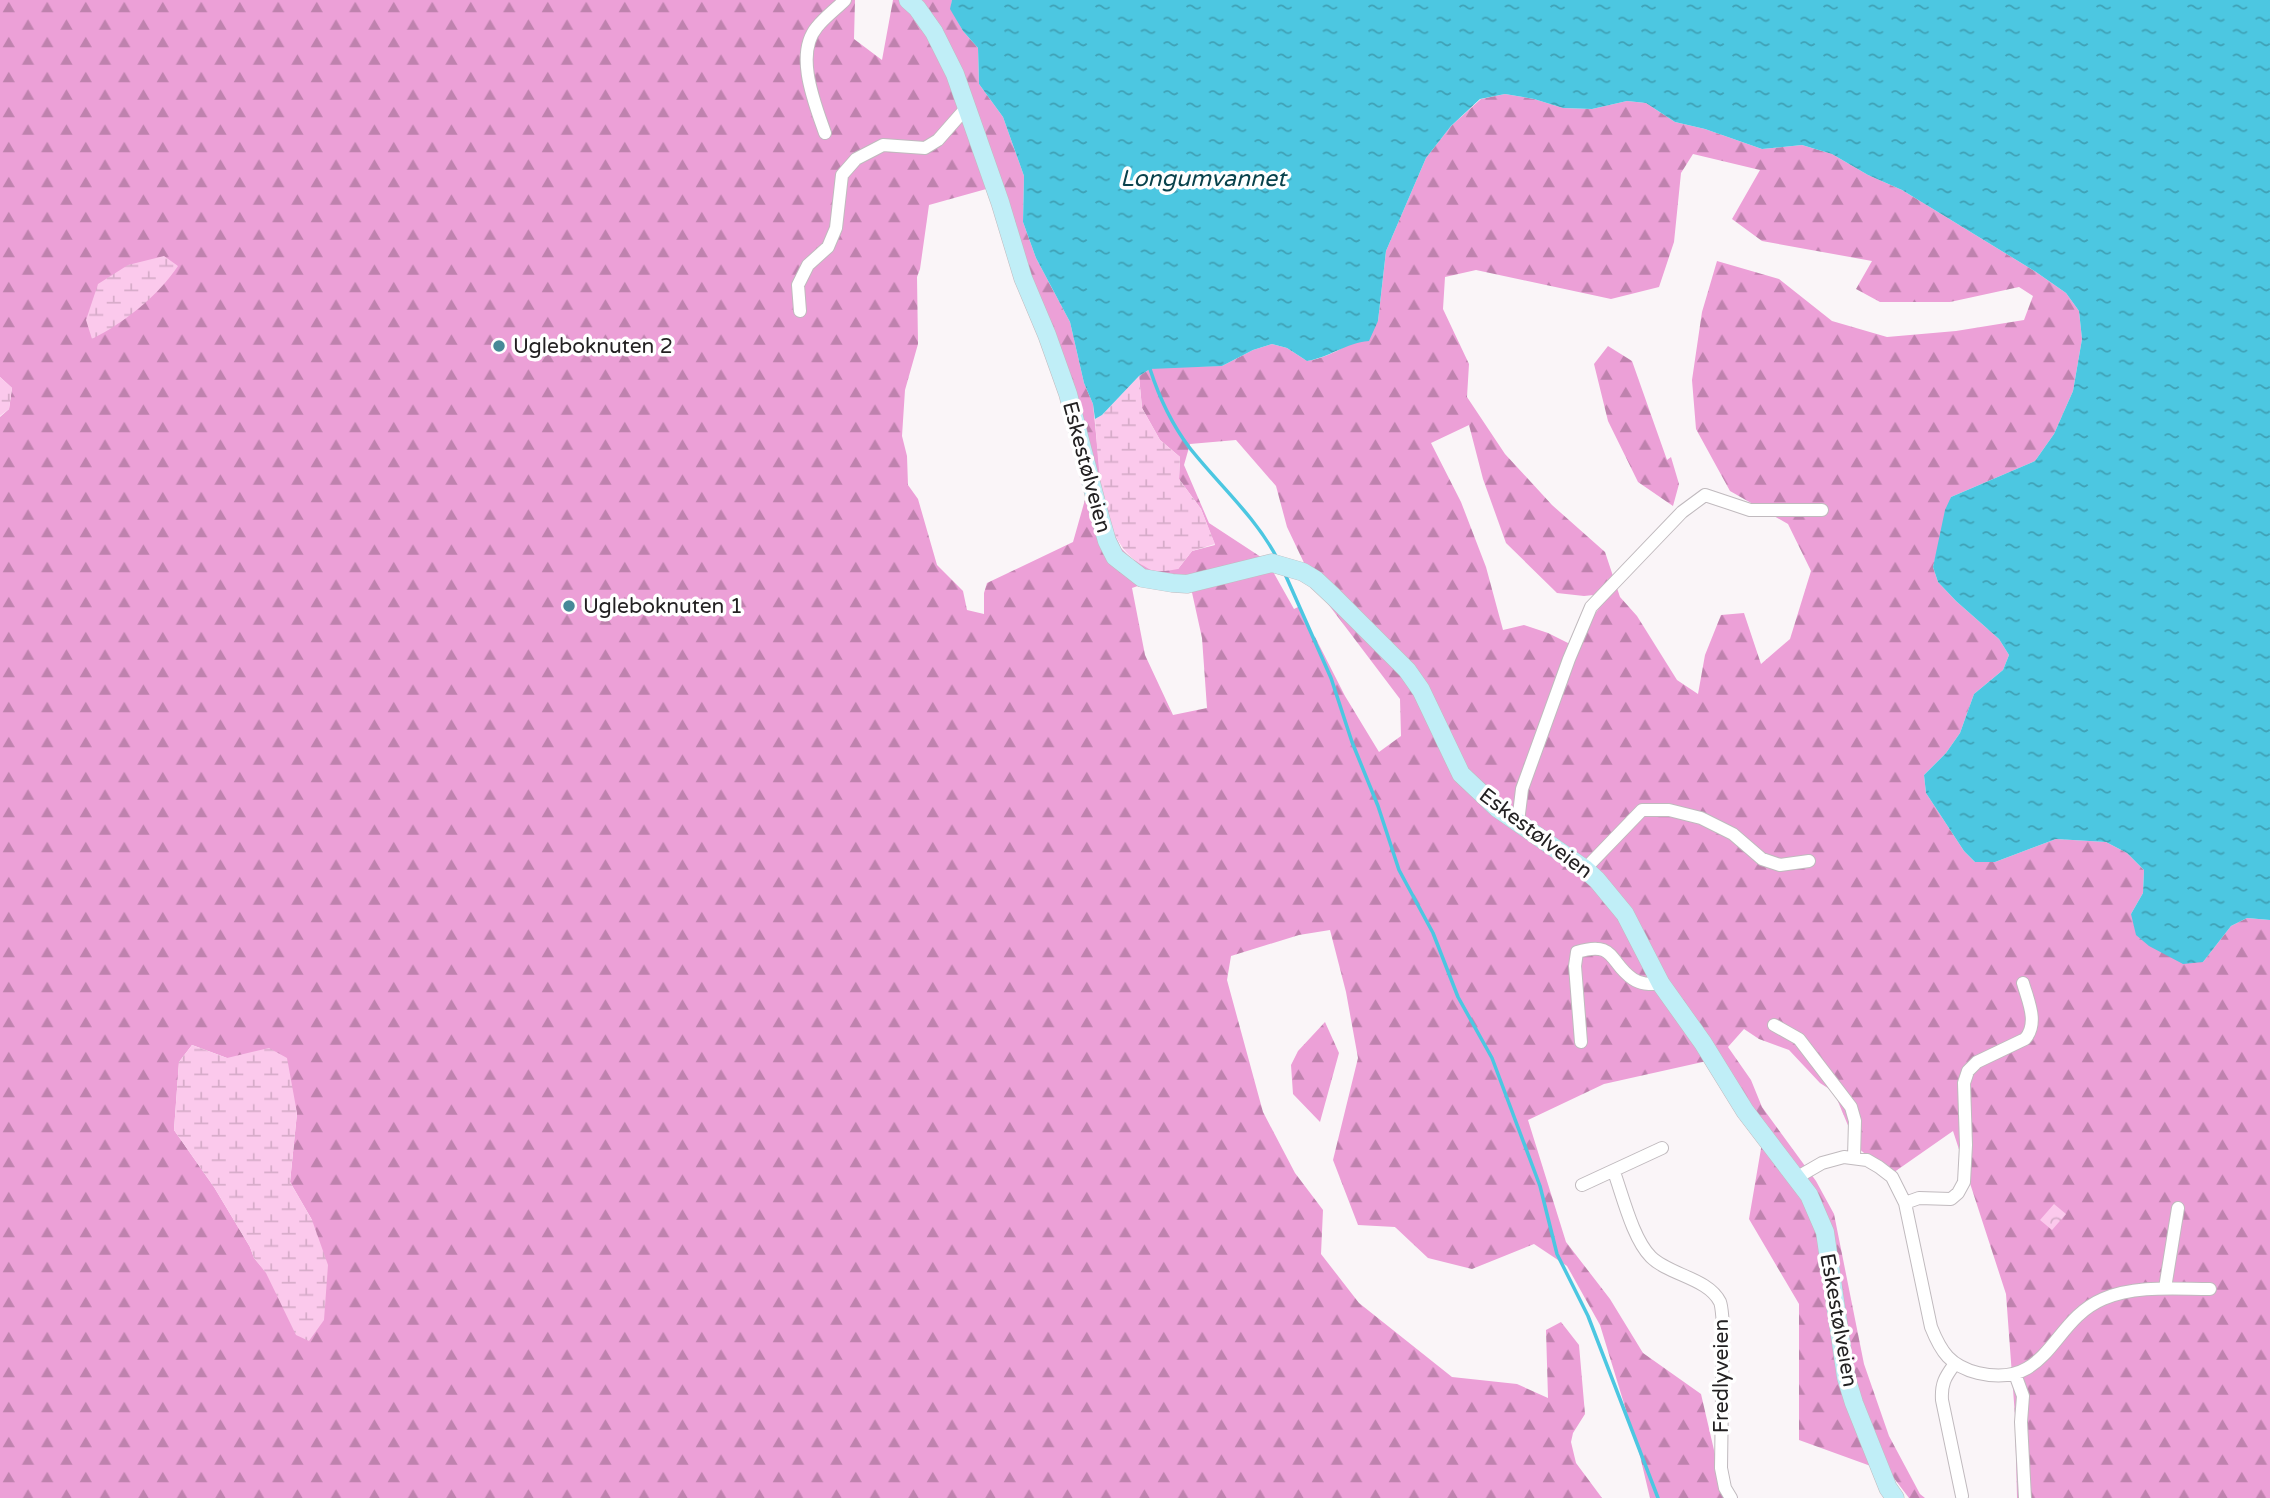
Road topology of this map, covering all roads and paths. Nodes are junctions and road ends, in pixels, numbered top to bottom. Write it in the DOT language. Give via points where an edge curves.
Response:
graph roads {
  1 [pos="845,0"];
  2 [pos="908,0"];
  3 [pos="967,107"];
  4 [pos="825,133"];
  5 [pos="800,311"];
  6 [pos="1822,510"];
  7 [pos="1518,822"];
  8 [pos="1809,861"];
  9 [pos="1586,869"];
  10 [pos="2023,982"];
  11 [pos="1661,984"];
  12 [pos="1774,1025"];
  13 [pos="1581,1042"];
  14 [pos="1662,1148"];
  15 [pos="1854,1157"];
  16 [pos="1614,1172"];
  17 [pos="1796,1178"];
  18 [pos="1582,1185"];
  19 [pos="1905,1203"];
  20 [pos="2178,1208"];
  21 [pos="2165,1289"];
  22 [pos="2210,1289"];
  23 [pos="1954,1365"];
  24 [pos="2015,1374"];
  25 [pos="1962,1496"];
  26 [pos="1731,1498"];
  27 [pos="1895,1498"];
  28 [pos="2025,1498"];
  1 -- 4 [label="street" via="816,28 806,51 811,93"];
  2 -- 3 [label="main road, Eskestølveien" via="934,32"];
  3 -- 5 [label="street" via="925,148 883,145 856,159 842,175 836,228 828,247 808,265 798,285"];
  3 -- 7 [label="main road, Eskestølveien" via="1023,278 1068,394 1107,541 1115,556 1142,578 1172,583 1280,565 1316,580 1407,670 1461,774"];
  6 -- 7 [label="street" via="1750,510 1705,495 1682,512 1591,607 1522,789"];
  7 -- 9 [label="main road, Eskestølveien"];
  8 -- 9 [label="street" via="1780,865 1762,859 1733,834 1701,818 1669,810 1642,810"];
  9 -- 11 [label="main road, Eskestølveien" via="1625,914"];
  10 -- 19 [label="street" via="2031,1032 1977,1062 1964,1083 1964,1182 1951,1199 1919,1198"];
  11 -- 13 [label="street" via="1632,979 1608,952 1593,947 1577,952"];
  11 -- 17 [label="main road, Eskestølveien" via="1745,1111"];
  12 -- 15 [label="street" via="1799,1039 1851,1107"];
  14 -- 16 [label="street"];
  15 -- 17 [label="street" via="1834,1158"];
  15 -- 19 [label="street" via="1892,1177"];
  16 -- 18 [label="street"];
  16 -- 26 [label="street, Fredlyveien" via="1650,1256 1664,1268 1693,1279 1720,1302 1721,1468"];
  17 -- 27 [label="main road, Eskestølveien" via="1825,1232 1846,1377"];
  19 -- 23 [label="street" via="1931,1327"];
  20 -- 21 [label="street"];
  21 -- 22 [label="street"];
  21 -- 24 [label="street" via="2101,1299 2069,1324 2046,1354"];
  23 -- 24 [label="street" via="1992,1376"];
  23 -- 25 [label="street" via="1941,1386"];
  24 -- 28 [label="street" via="2023,1396"];
}
